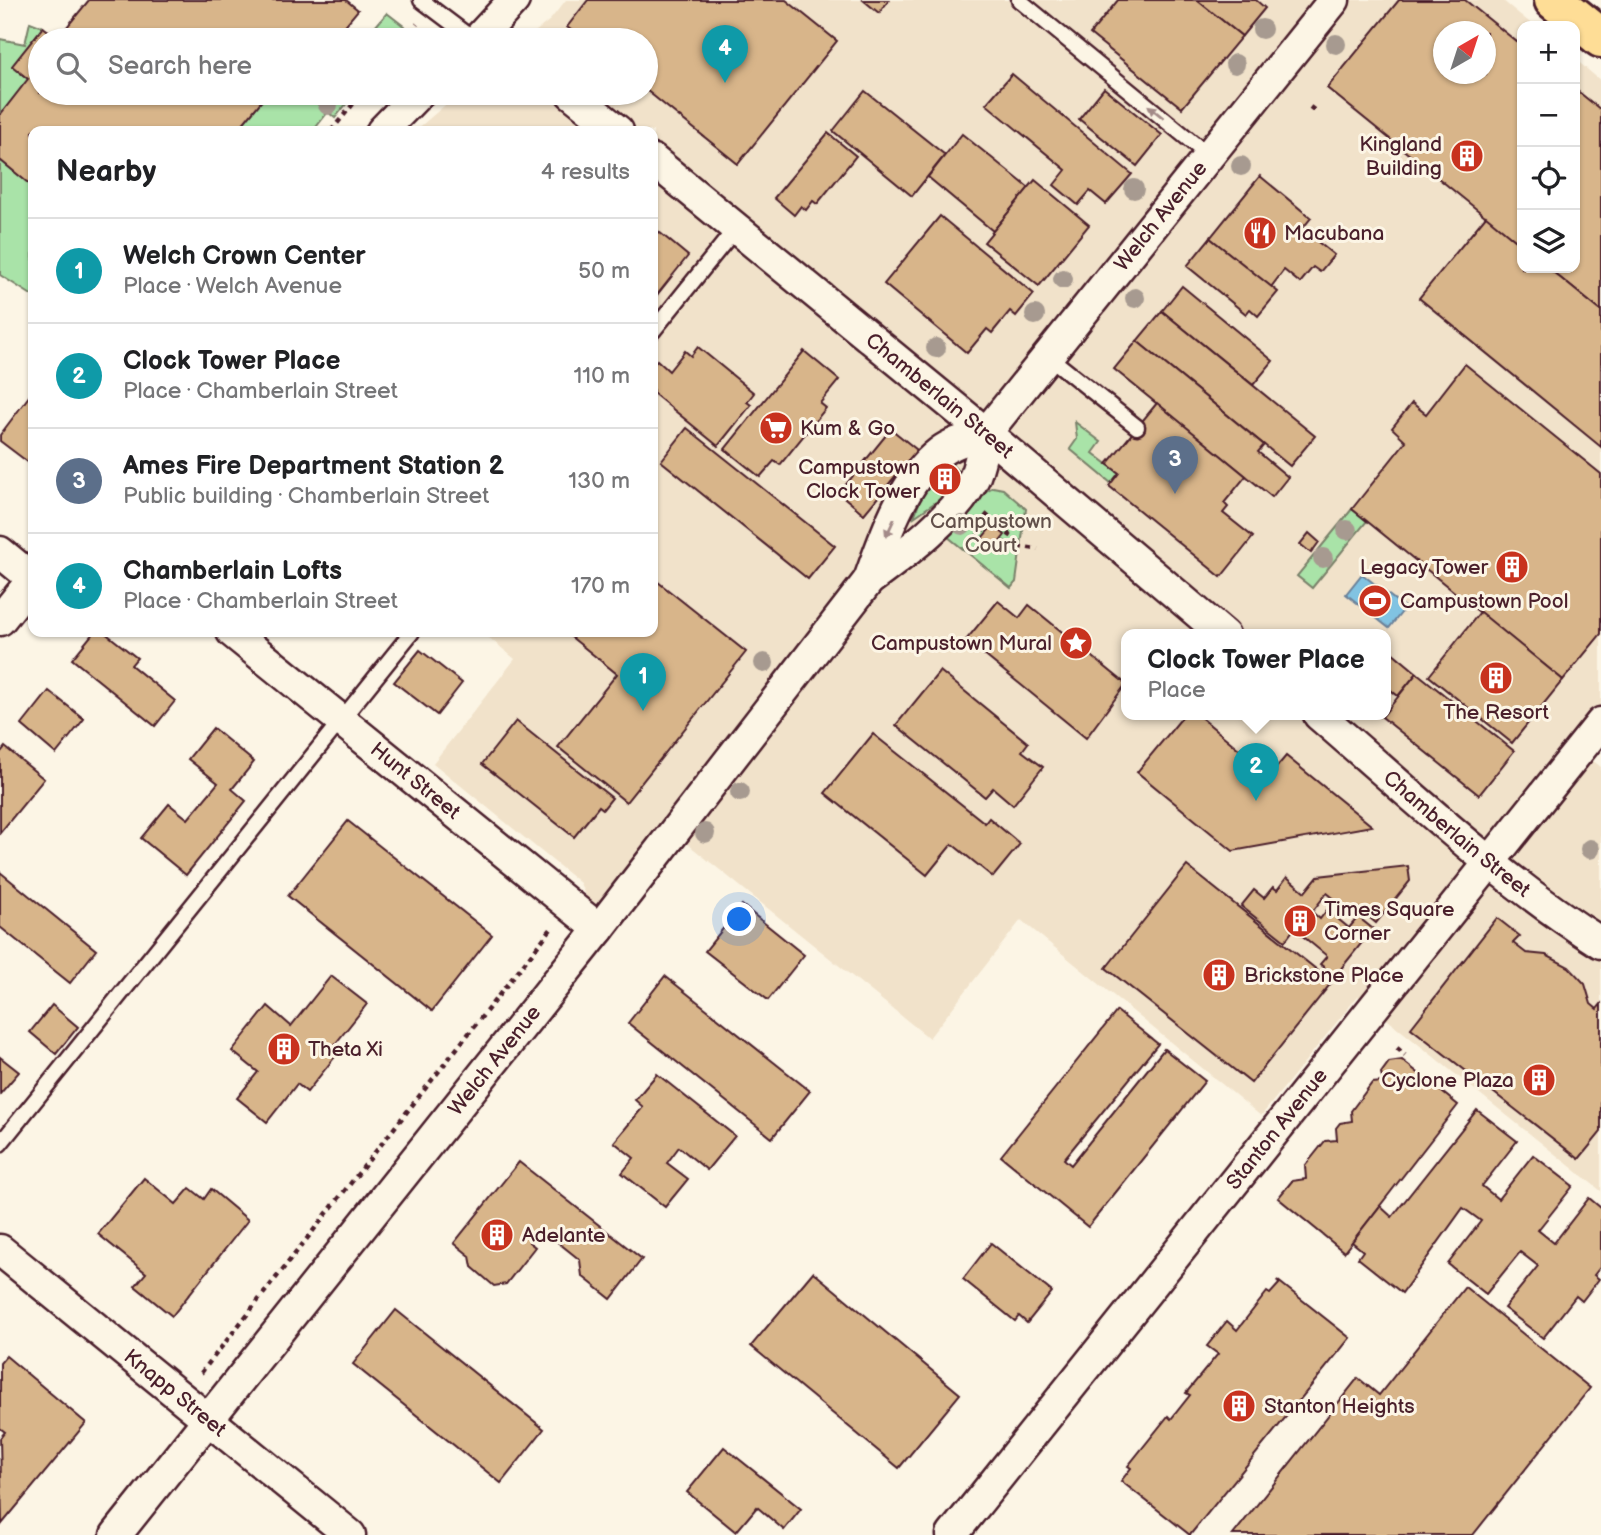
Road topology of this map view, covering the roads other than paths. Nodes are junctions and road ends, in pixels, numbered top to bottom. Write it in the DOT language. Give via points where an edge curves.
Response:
graph roads {
  1 [pos="421,0"];
  2 [pos="514,0"];
  3 [pos="1019,0"];
  4 [pos="1334,0"];
  5 [pos="1554,0"];
  6 [pos="472,28"];
  7 [pos="494,28"];
  8 [pos="1601,38"];
  9 [pos="407,105"];
  10 [pos="586,105"];
  11 [pos="387,126"];
  12 [pos="612,126"];
  13 [pos="1209,156"];
  14 [pos="658,164"];
  15 [pos="736,228"];
  16 [pos="658,325"];
  17 [pos="1048,356"];
  18 [pos="1138,427"];
  19 [pos="986,433"];
  20 [pos="0,552"];
  21 [pos="28,575"];
  22 [pos="869,580"];
  23 [pos="28,585"];
  24 [pos="0,620"];
  25 [pos="1217,629"];
  26 [pos="238,637"];
  27 [pos="408,637"];
  28 [pos="342,720"];
  29 [pos="1324,720"];
  30 [pos="1601,723"];
  31 [pos="1491,861"];
  32 [pos="599,929"];
  33 [pos="1601,943"];
  34 [pos="0,1144"];
  35 [pos="0,1250"];
  36 [pos="208,1420"];
  37 [pos="116,1535"];
  38 [pos="350,1535"];
  39 [pos="952,1535"];
  1 -- 6 [label="lane"];
  2 -- 7 [label="street"];
  13 -- 3 [label="lane, one-way"];
  4 -- 13 [label="street, Welch Avenue"];
  5 -- 8 [label="main road"];
  9 -- 11 [label="street"];
  10 -- 12 [label="street"];
  13 -- 17 [label="street, Welch Avenue"];
  14 -- 15 [label="street, Chamberlain Street"];
  15 -- 16 [label="lane"];
  15 -- 19 [label="street, Chamberlain Street"];
  17 -- 18 [label="lane"];
  17 -- 19 [label="street, Welch Avenue"];
  19 -- 22 [label="street, Welch Avenue" via="974,478 952,507 895,562"];
  19 -- 22 [label="street, Welch Avenue, one-way" via="942,451 917,478 890,527"];
  19 -- 25 [label="street, Chamberlain Street"];
  20 -- 21 [label="street"];
  22 -- 32 [label="street, Welch Avenue"];
  23 -- 24 [label="street"];
  26 -- 28 [label="street, Hunt Street"];
  27 -- 28 [label="lane"];
  28 -- 32 [label="street, Hunt Street"];
  28 -- 34 [label="lane"];
  29 -- 31 [label="street, Chamberlain Street"];
  30 -- 31 [label="street, Stanton Avenue"];
  31 -- 33 [label="street, Chamberlain Street"];
  31 -- 39 [label="street, Stanton Avenue"];
  32 -- 36 [label="street, Welch Avenue"];
  35 -- 36 [label="street, Knapp Street"];
  36 -- 37 [label="street, Welch Avenue"];
  36 -- 38 [label="street, Knapp Street"];
}
